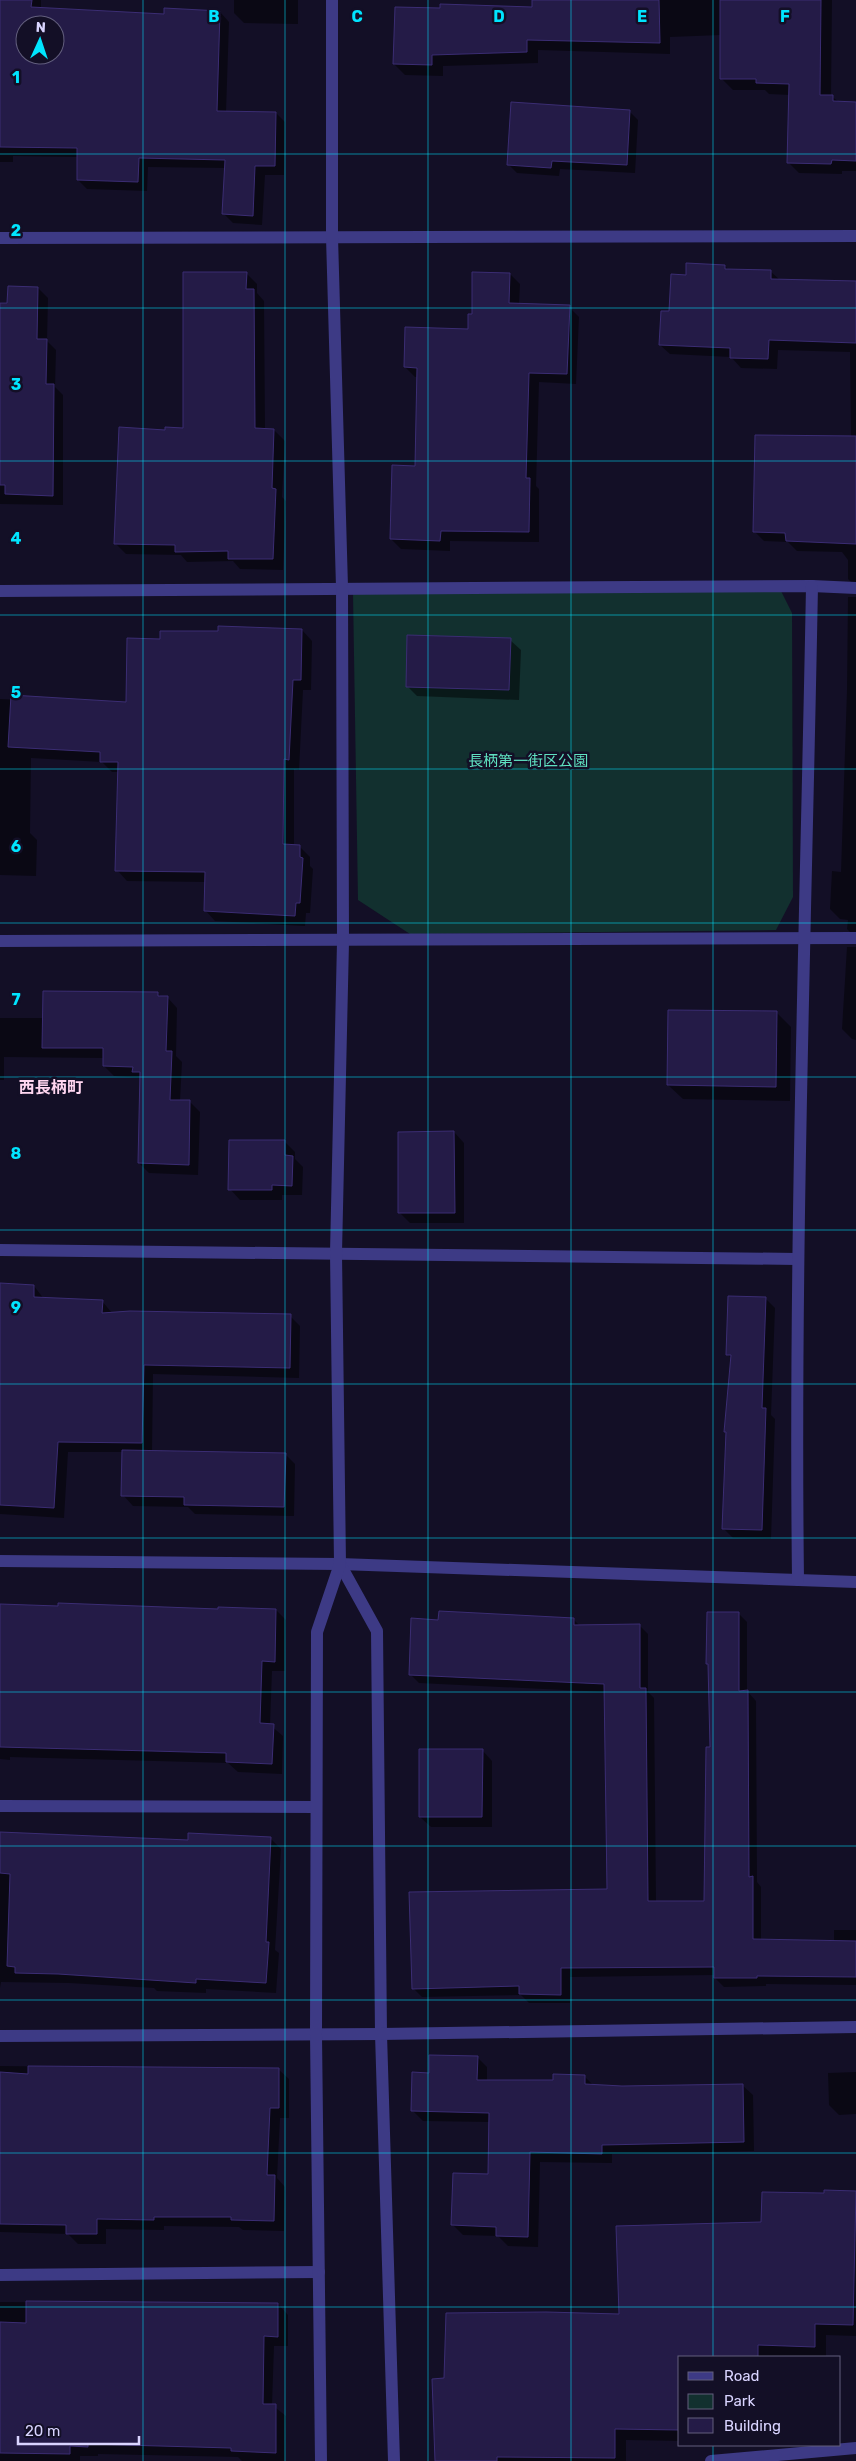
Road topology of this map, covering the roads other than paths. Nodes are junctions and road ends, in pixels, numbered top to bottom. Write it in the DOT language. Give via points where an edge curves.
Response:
graph roads {
  1 [pos="332,0"];
  2 [pos="856,236"];
  3 [pos="332,237"];
  4 [pos="0,238"];
  5 [pos="812,586"];
  6 [pos="342,587"];
  7 [pos="856,588"];
  8 [pos="0,591"];
  9 [pos="856,938"];
  10 [pos="806,939"];
  11 [pos="0,941"];
  12 [pos="344,942"];
  13 [pos="0,1250"];
  14 [pos="336,1253"];
  15 [pos="797,1259"];
  16 [pos="0,1560"];
  17 [pos="340,1564"];
  18 [pos="798,1580"];
  19 [pos="856,1582"];
  20 [pos="0,1806"];
  21 [pos="316,1807"];
  22 [pos="856,2027"];
  23 [pos="380,2034"];
  24 [pos="316,2035"];
  25 [pos="0,2036"];
  26 [pos="319,2272"];
  27 [pos="0,2275"];
  28 [pos="856,2448"];
  29 [pos="321,2461"];
  30 [pos="394,2461"];
  31 [pos="711,2461"];
  1 -- 3 [label="street"];
  2 -- 3 [label="street"];
  3 -- 4 [label="street"];
  3 -- 6 [label="street"];
  5 -- 6 [label="street"];
  5 -- 7 [label="street"];
  5 -- 10 [label="street"];
  6 -- 8 [label="street"];
  6 -- 12 [label="street"];
  9 -- 10 [label="street"];
  10 -- 12 [label="street"];
  10 -- 15 [label="street"];
  11 -- 12 [label="street"];
  12 -- 14 [label="street"];
  13 -- 14 [label="street"];
  14 -- 15 [label="street"];
  14 -- 17 [label="street"];
  15 -- 18 [label="street"];
  16 -- 17 [label="street"];
  17 -- 18 [label="street"];
  17 -- 21 [label="street" via="317,1632"];
  17 -- 23 [label="street" via="377,1631"];
  18 -- 19 [label="street"];
  20 -- 21 [label="street"];
  21 -- 24 [label="street"];
  22 -- 23 [label="street"];
  23 -- 24 [label="street"];
  23 -- 30 [label="street"];
  24 -- 25 [label="street"];
  24 -- 26 [label="street"];
  26 -- 27 [label="street"];
  26 -- 29 [label="street"];
  28 -- 31 [label="street"];
}
